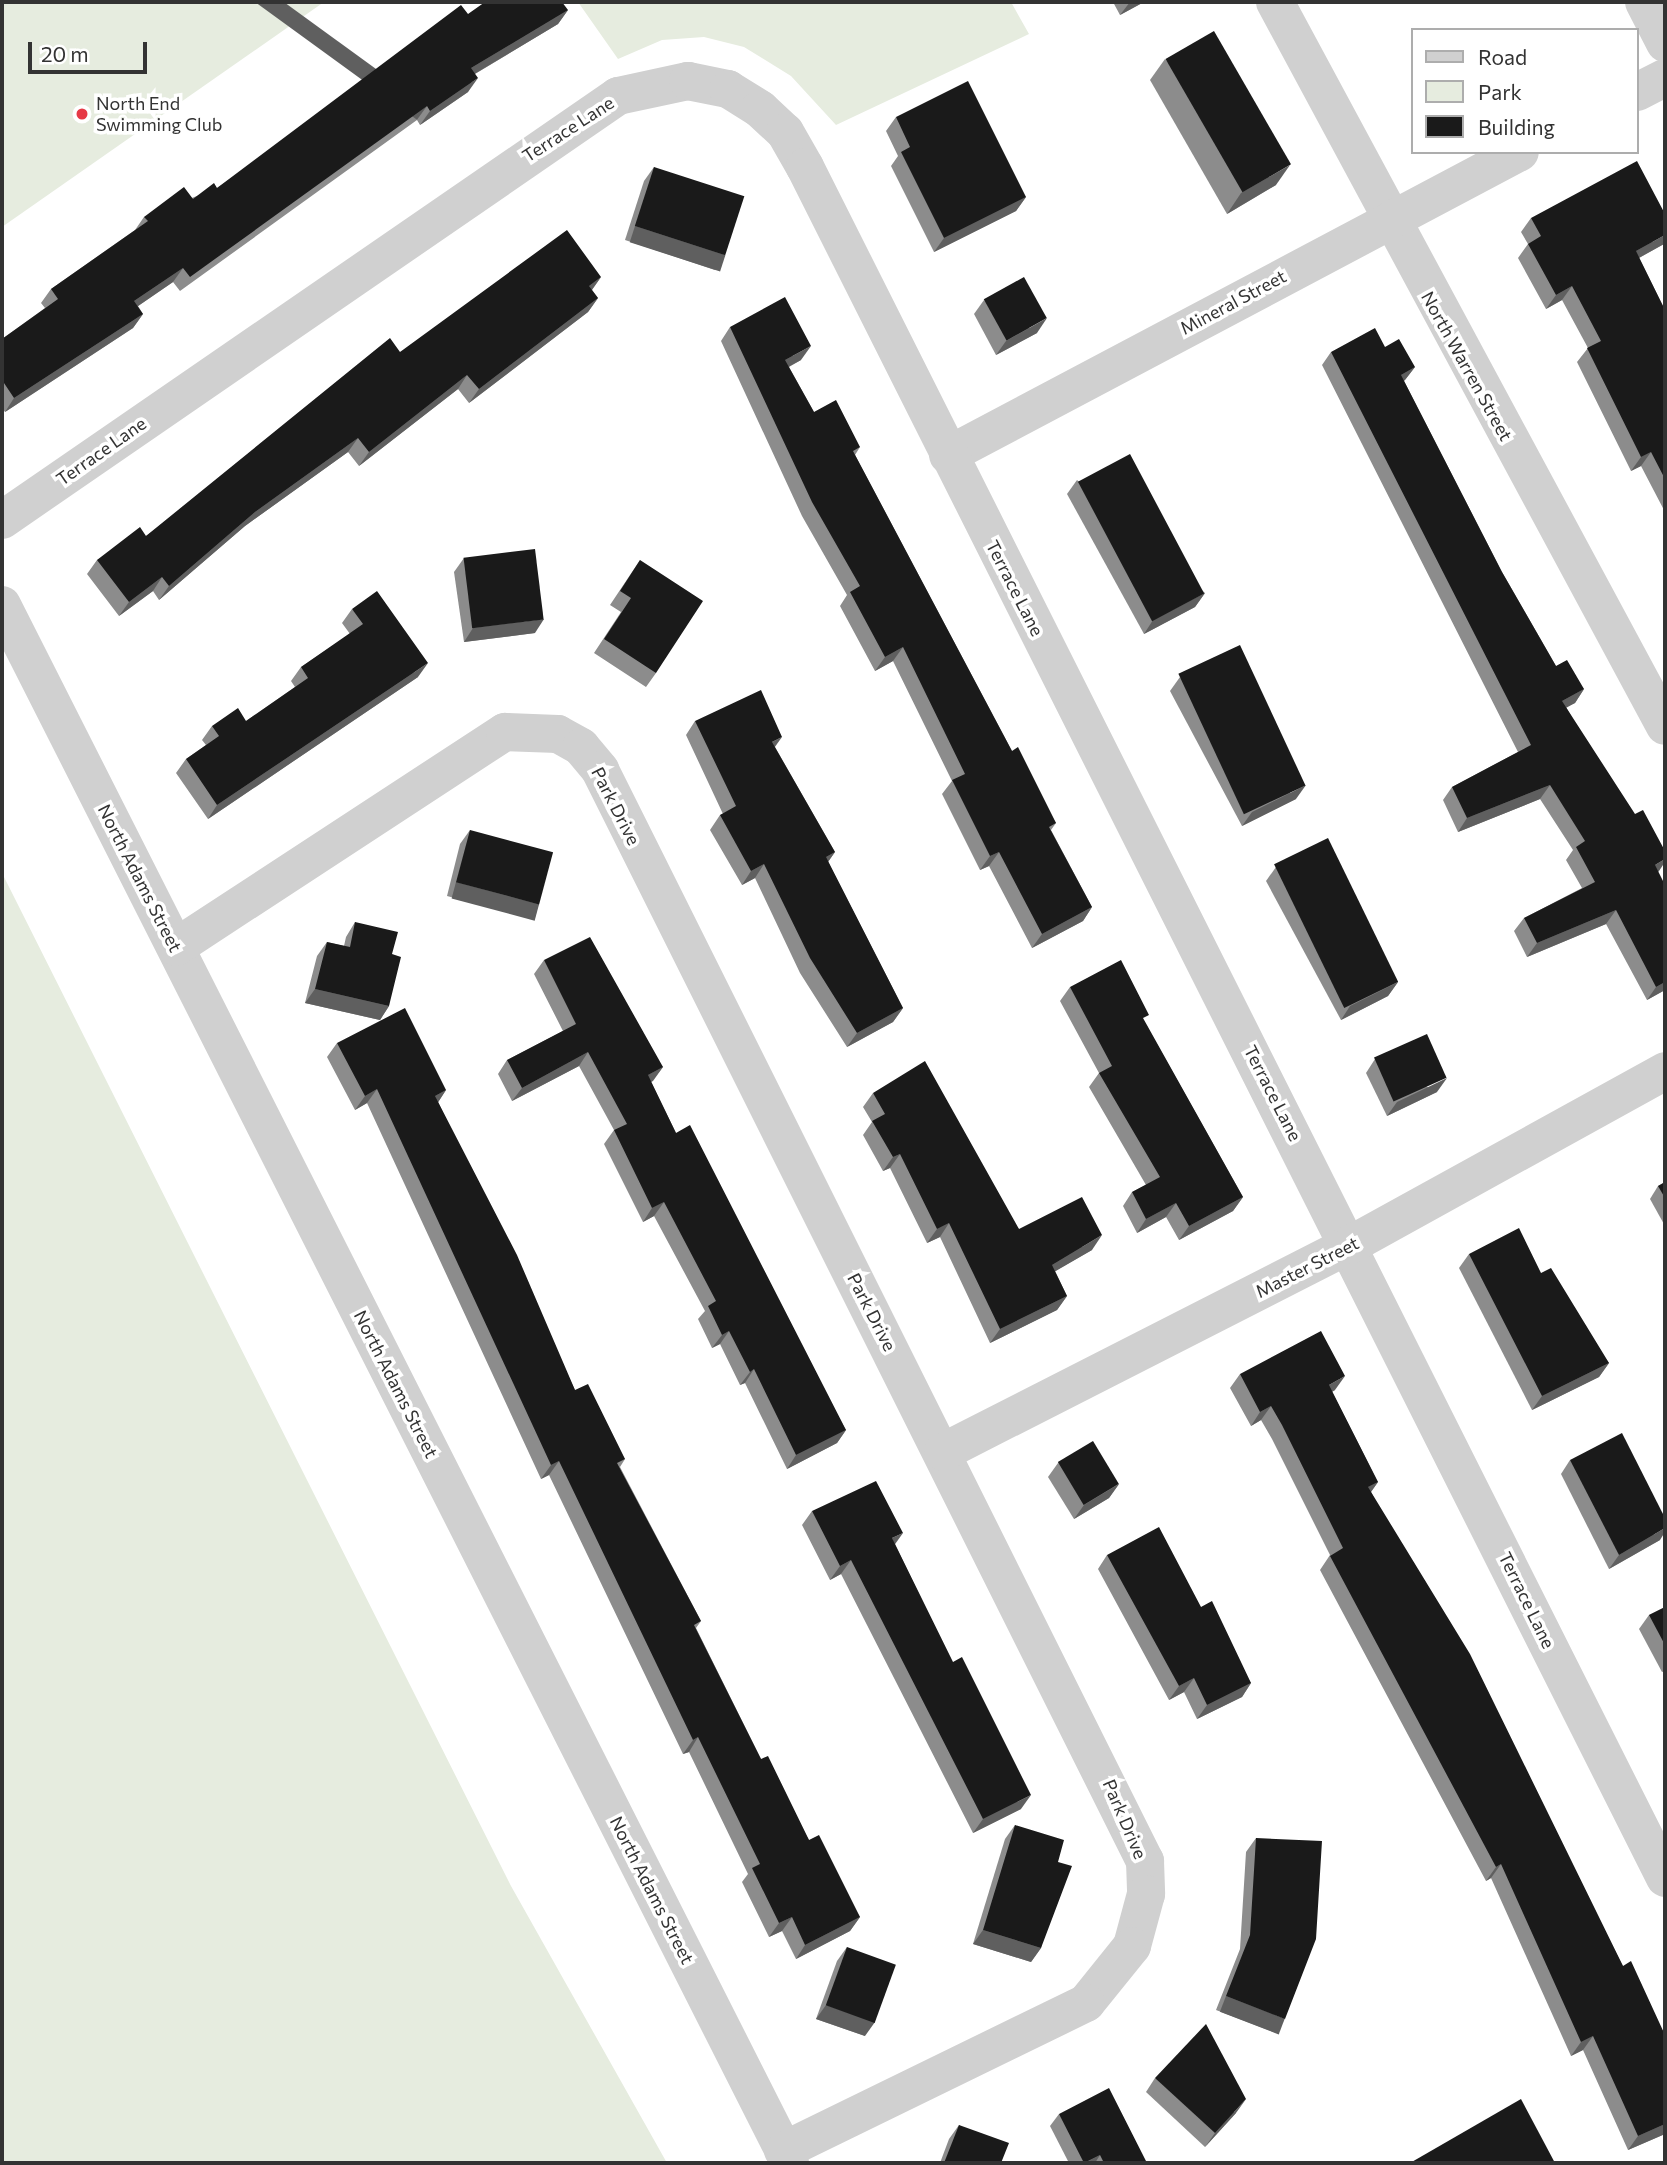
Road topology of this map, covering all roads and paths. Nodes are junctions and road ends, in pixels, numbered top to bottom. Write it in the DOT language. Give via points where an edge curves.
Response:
graph roads {
  1 [pos="1275,2"];
  2 [pos="1644,2"];
  3 [pos="1665,43"];
  4 [pos="1665,78"];
  5 [pos="1639,91"];
  6 [pos="1516,154"];
  7 [pos="1387,220"];
  8 [pos="947,455"];
  9 [pos="2,520"];
  10 [pos="2,605"];
  11 [pos="1665,726"];
  12 [pos="176,947"];
  13 [pos="1665,1071"];
  14 [pos="1350,1245"];
  15 [pos="943,1452"];
  16 [pos="1665,1878"];
  17 [pos="787,2157"];
  1 -- 7 [label="street, North Warren Street"];
  2 -- 3 [label="street"];
  4 -- 5 [label="street"];
  6 -- 7 [label="street, Mineral Street"];
  7 -- 8 [label="street, Mineral Street"];
  7 -- 11 [label="street, North Warren Street"];
  8 -- 9 [label="street, Terrace Lane" via="785,132 728,89 653,84 585,115"];
  8 -- 14 [label="street, Terrace Lane"];
  10 -- 12 [label="street, North Adams Street"];
  12 -- 15 [label="street, Park Drive" via="478,744 533,729 581,747 600,770"];
  12 -- 17 [label="street, North Adams Street"];
  13 -- 14 [label="street, Master Street"];
  14 -- 15 [label="street, Master Street"];
  14 -- 16 [label="street, Terrace Lane"];
  15 -- 17 [label="street, Park Drive" via="1129,1821 1144,1861 1146,1894 1132,1945 1086,2003"];
}
